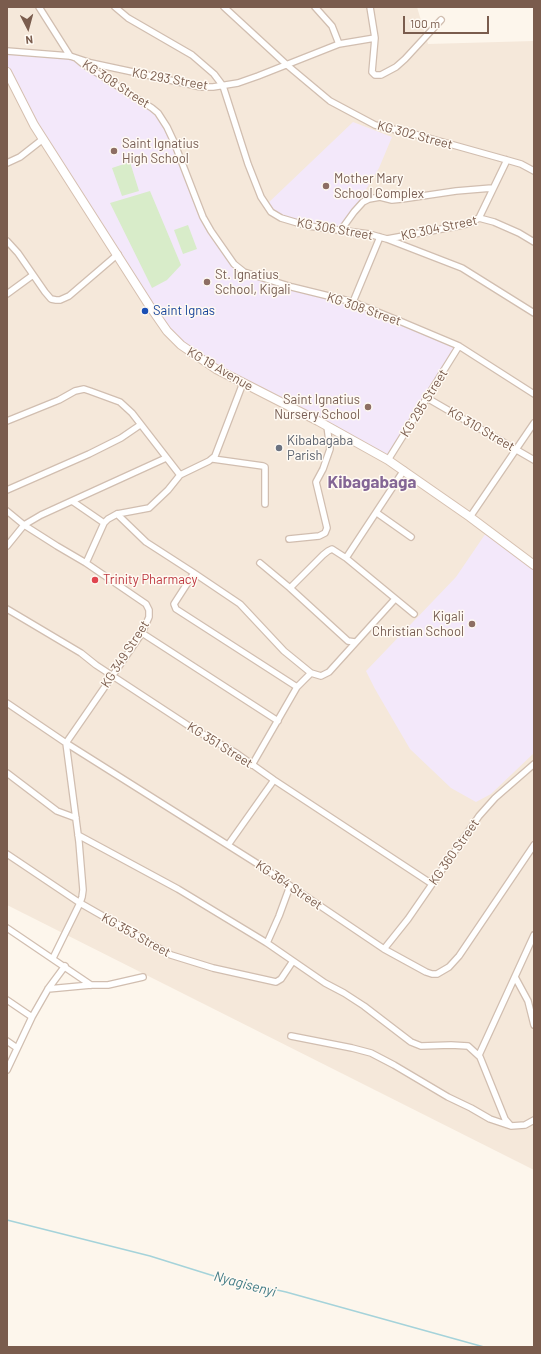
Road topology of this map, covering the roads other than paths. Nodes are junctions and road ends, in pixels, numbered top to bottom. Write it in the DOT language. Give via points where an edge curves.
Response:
graph roads {
  1 [pos="39,7"];
  2 [pos="115,7"];
  3 [pos="224,7"];
  4 [pos="315,7"];
  5 [pos="370,7"];
  6 [pos="441,20"];
  7 [pos="375,38"];
  8 [pos="339,44"];
  9 [pos="7,51"];
  10 [pos="70,56"];
  11 [pos="77,59"];
  12 [pos="287,65"];
  13 [pos="7,72"];
  14 [pos="223,86"];
  15 [pos="43,139"];
  16 [pos="507,160"];
  17 [pos="7,163"];
  18 [pos="534,171"];
  19 [pos="492,188"];
  20 [pos="479,218"];
  21 [pos="341,230"];
  22 [pos="380,237"];
  23 [pos="387,239"];
  24 [pos="7,240"];
  25 [pos="534,242"];
  26 [pos="118,254"];
  27 [pos="33,275"];
  28 [pos="7,294"];
  29 [pos="353,302"];
  30 [pos="534,313"];
  31 [pos="458,346"];
  32 [pos="243,383"];
  33 [pos="534,394"];
  34 [pos="428,398"];
  35 [pos="7,422"];
  36 [pos="534,422"];
  37 [pos="140,425"];
  38 [pos="327,426"];
  39 [pos="516,449"];
  40 [pos="166,458"];
  41 [pos="213,459"];
  42 [pos="388,460"];
  43 [pos="534,460"];
  44 [pos="404,470"];
  45 [pos="180,475"];
  46 [pos="7,490"];
  47 [pos="72,502"];
  48 [pos="265,504"];
  49 [pos="7,511"];
  50 [pos="377,512"];
  51 [pos="117,514"];
  52 [pos="470,517"];
  53 [pos="104,523"];
  54 [pos="24,525"];
  55 [pos="411,537"];
  56 [pos="289,539"];
  57 [pos="7,546"];
  58 [pos="346,558"];
  59 [pos="86,562"];
  60 [pos="260,563"];
  61 [pos="534,565"];
  62 [pos="194,573"];
  63 [pos="290,588"];
  64 [pos="395,599"];
  65 [pos="7,610"];
  66 [pos="414,614"];
  67 [pos="142,633"];
  68 [pos="355,642"];
  69 [pos="311,672"];
  70 [pos="112,675"];
  71 [pos="297,687"];
  72 [pos="7,703"];
  73 [pos="278,721"];
  74 [pos="66,743"];
  75 [pos="534,764"];
  76 [pos="252,765"];
  77 [pos="7,774"];
  78 [pos="274,780"];
  79 [pos="76,818"];
  80 [pos="78,835"];
  81 [pos="228,845"];
  82 [pos="534,845"];
  83 [pos="7,854"];
  84 [pos="432,884"];
  85 [pos="290,886"];
  86 [pos="80,903"];
  87 [pos="7,928"];
  88 [pos="534,935"];
  89 [pos="267,942"];
  90 [pos="384,949"];
  91 [pos="53,958"];
  92 [pos="293,961"];
  93 [pos="65,966"];
  94 [pos="143,977"];
  95 [pos="515,977"];
  96 [pos="92,984"];
  97 [pos="48,989"];
  98 [pos="7,1000"];
  99 [pos="32,1017"];
  100 [pos="534,1025"];
  101 [pos="291,1036"];
  102 [pos="7,1041"];
  103 [pos="17,1048"];
  104 [pos="479,1055"];
  105 [pos="7,1070"];
  106 [pos="534,1120"];
  107 [pos="511,1126"];
  1 -- 10 [label="street"];
  2 -- 14 [label="street, KG 306 Street" via="128,18 192,55 214,74"];
  3 -- 12 [label="street, KG 302 Street"];
  4 -- 8 [label="street" via="332,26"];
  5 -- 7 [label="street"];
  6 -- 7 [label="street" via="405,59 381,75 372,72"];
  7 -- 8 [label="street, KG 293 Street"];
  8 -- 12 [label="street, KG 293 Street"];
  9 -- 10 [label="street, KG 293 Street"];
  10 -- 11 [label="street, KG 293 Street"];
  11 -- 14 [label="street, KG 293 Street" via="202,87"];
  11 -- 29 [label="street, KG 308 Street" via="158,113 174,142 203,217 234,264 244,272"];
  12 -- 14 [label="street, KG 293 Street"];
  12 -- 16 [label="street, KG 302 Street" via="330,101 375,125"];
  13 -- 15 [label="main road, KG 19 Avenue"];
  14 -- 21 [label="street, KG 306 Street" via="248,164 261,196 271,212 292,222"];
  15 -- 17 [label="street" via="20,157"];
  15 -- 26 [label="main road, KG 19 Avenue"];
  16 -- 18 [label="street, KG 302 Street"];
  16 -- 19 [label="street"];
  19 -- 20 [label="street"];
  19 -- 21 [label="street" via="456,190 392,200 369,199 363,202"];
  20 -- 23 [label="street, KG 304 Street" via="458,226"];
  20 -- 25 [label="street, KG 304 Street" via="494,222"];
  21 -- 22 [label="street, KG 306 Street"];
  22 -- 23 [label="street, KG 306 Street"];
  22 -- 29 [label="street"];
  23 -- 30 [label="street, KG 306 Street" via="462,268"];
  24 -- 27 [label="street"];
  26 -- 27 [label="street" via="74,292 60,300 51,298"];
  26 -- 32 [label="main road, KG 19 Avenue" via="167,331 190,352"];
  27 -- 28 [label="street"];
  29 -- 31 [label="street, KG 308 Street"];
  31 -- 33 [label="street, KG 308 Street"];
  31 -- 34 [label="street, KG 295 Street"];
  32 -- 38 [label="main road, KG 19 Avenue"];
  32 -- 41 [label="street"];
  34 -- 39 [label="street, KG 310 Street"];
  34 -- 42 [label="street, KG 295 Street"];
  35 -- 37 [label="street" via="84,389 120,402"];
  36 -- 39 [label="street"];
  37 -- 40 [label="street"];
  37 -- 46 [label="street" via="89,454"];
  38 -- 42 [label="main road, KG 19 Avenue"];
  38 -- 56 [label="street" via="330,449 316,482 326,532 319,536"];
  39 -- 43 [label="street, KG 310 Street"];
  39 -- 52 [label="street"];
  40 -- 45 [label="street"];
  40 -- 47 [label="street"];
  41 -- 45 [label="street"];
  41 -- 48 [label="street" via="265,467"];
  42 -- 44 [label="main road, KG 19 Avenue"];
  44 -- 50 [label="street"];
  44 -- 52 [label="main road, KG 19 Avenue"];
  45 -- 51 [label="street" via="149,508"];
  47 -- 53 [label="street"];
  47 -- 54 [label="street"];
  49 -- 54 [label="street, KG 349 Street"];
  50 -- 55 [label="street"];
  50 -- 58 [label="street"];
  51 -- 53 [label="street"];
  51 -- 62 [label="street" via="146,542"];
  52 -- 61 [label="main road, KG 19 Avenue"];
  53 -- 59 [label="street"];
  54 -- 57 [label="street"];
  54 -- 59 [label="street, KG 349 Street"];
  58 -- 63 [label="street" via="334,550 328,551"];
  58 -- 64 [label="street"];
  59 -- 67 [label="street, KG 349 Street" via="146,604 149,617"];
  60 -- 63 [label="street"];
  62 -- 69 [label="street" via="240,604 284,651"];
  62 -- 71 [label="street" via="174,604 176,609"];
  63 -- 68 [label="street" via="348,641"];
  64 -- 66 [label="street"];
  64 -- 68 [label="street"];
  65 -- 70 [label="street, KG 351 Street" via="81,653 90,662"];
  67 -- 70 [label="street, KG 349 Street"];
  67 -- 73 [label="street"];
  68 -- 69 [label="street" via="329,672 321,676"];
  69 -- 71 [label="street"];
  70 -- 74 [label="street, KG 349 Street"];
  70 -- 76 [label="street, KG 351 Street"];
  71 -- 73 [label="street"];
  72 -- 74 [label="street, KG 364 Street"];
  73 -- 76 [label="street"];
  74 -- 79 [label="street"];
  74 -- 81 [label="street, KG 364 Street"];
  75 -- 84 [label="street, KG 360 Street" via="495,798 479,816"];
  76 -- 78 [label="street, KG 351 Street"];
  77 -- 79 [label="street" via="57,810"];
  78 -- 81 [label="street"];
  78 -- 84 [label="street, KG 351 Street"];
  79 -- 80 [label="street"];
  80 -- 86 [label="street" via="83,890"];
  80 -- 89 [label="street" via="178,889"];
  81 -- 85 [label="street, KG 364 Street"];
  82 -- 90 [label="street, KG 364 Street" via="449,967 432,974"];
  83 -- 86 [label="street, KG 353 Street"];
  84 -- 90 [label="street, KG 360 Street"];
  85 -- 89 [label="street"];
  85 -- 90 [label="street, KG 364 Street"];
  86 -- 91 [label="street"];
  86 -- 92 [label="street, KG 353 Street" via="167,954 213,968 276,982"];
  87 -- 91 [label="street"];
  88 -- 95 [label="street"];
  89 -- 92 [label="street"];
  91 -- 93 [label="street"];
  92 -- 104 [label="street" via="364,1006 411,1042 421,1046 468,1046"];
  93 -- 96 [label="street"];
  93 -- 97 [label="street"];
  94 -- 96 [label="street" via="108,985"];
  95 -- 100 [label="street" via="528,1001"];
  95 -- 104 [label="street"];
  96 -- 97 [label="street"];
  97 -- 99 [label="street"];
  98 -- 99 [label="street"];
  99 -- 103 [label="street"];
  101 -- 107 [label="street" via="371,1053 490,1119"];
  102 -- 103 [label="street"];
  103 -- 105 [label="street"];
  104 -- 107 [label="street"];
  106 -- 107 [label="street" via="525,1125"];
}
